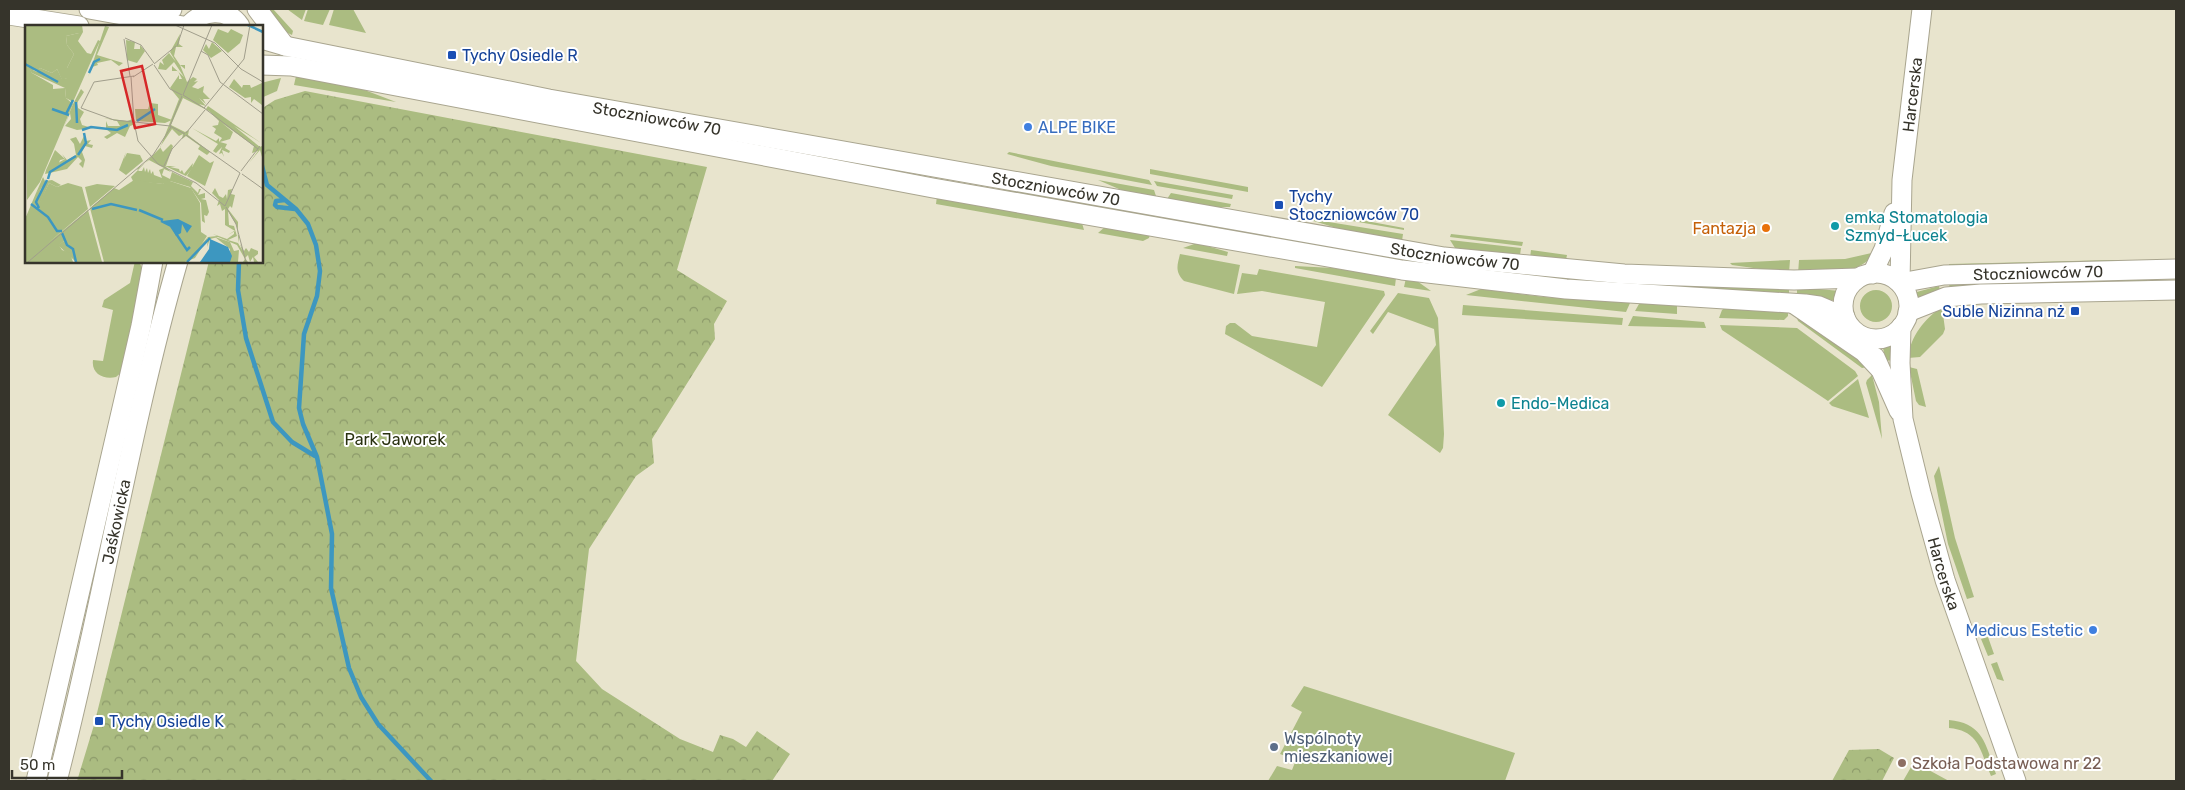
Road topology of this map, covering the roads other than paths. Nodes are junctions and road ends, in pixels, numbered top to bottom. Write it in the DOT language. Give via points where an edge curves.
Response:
graph roads {
  1 [pos="88,9"];
  2 [pos="172,9"];
  3 [pos="257,9"];
  4 [pos="1922,9"];
  5 [pos="208,11"];
  6 [pos="9,15"];
  7 [pos="136,17"];
  8 [pos="236,18"];
  9 [pos="73,25"];
  10 [pos="178,25"];
  11 [pos="189,25"];
  12 [pos="262,39"];
  13 [pos="285,46"];
  14 [pos="262,65"];
  15 [pos="282,65"];
  16 [pos="262,72"];
  17 [pos="1902,180"];
  18 [pos="1901,240"];
  19 [pos="154,262"];
  20 [pos="178,262"];
  21 [pos="2176,269"];
  22 [pos="1944,275"];
  23 [pos="1865,276"];
  24 [pos="1900,284"];
  25 [pos="2176,290"];
  26 [pos="1793,303"];
  27 [pos="1845,317"];
  28 [pos="1905,319"];
  29 [pos="1863,336"];
  30 [pos="1879,368"];
  31 [pos="1903,419"];
  32 [pos="36,781"];
  33 [pos="57,781"];
  34 [pos="2016,781"];
  1 -- 7 [label="street"];
  2 -- 7 [label="street"];
  3 -- 13 [label="street"];
  4 -- 17 [label="street, Harcerska"];
  5 -- 8 [label="street"];
  5 -- 11 [label="street"];
  6 -- 9 [label="street"];
  7 -- 10 [label="street"];
  12 -- 13 [label="street, Stoczniowców 70"];
  13 -- 23 [label="street, Stoczniowców 70" via="549,100 1444,256 1624,274 1794,280"];
  14 -- 15 [label="street, Stoczniowców 70"];
  15 -- 16 [label="street"];
  15 -- 26 [label="street, Stoczniowców 70" via="933,188 1402,270 1566,289"];
  17 -- 18 [label="street, Harcerska"];
  17 -- 23 [label="street, Harcerska" via="1889,234"];
  18 -- 22 [label="street" via="1914,267 1928,275"];
  18 -- 24 [label="street, Harcerska"];
  19 -- 32 [label="street, Jaśkowicka"];
  20 -- 33 [label="street, Jaśkowicka"];
  21 -- 22 [label="street, Stoczniowców 70"];
  22 -- 24 [label="street, Stoczniowców 70"];
  23 -- 24 [label="street" via="1887,275"];
  23 -- 27 [label="street" via="1850,286 1845,295"];
  24 -- 28 [label="street" via="1907,296"];
  25 -- 28 [label="street, Stoczniowców 70" via="1946,297"];
  26 -- 27 [label="street, Stoczniowców 70" via="1819,306"];
  26 -- 30 [label="street" via="1864,352"];
  27 -- 29 [label="street"];
  28 -- 29 [label="street" via="1888,337"];
  28 -- 31 [label="street, Harcerska" via="1900,363"];
  29 -- 30 [label="street, Harcerska"];
  30 -- 31 [label="street, Harcerska"];
  31 -- 34 [label="street, Harcerska" via="1939,562"];
}
